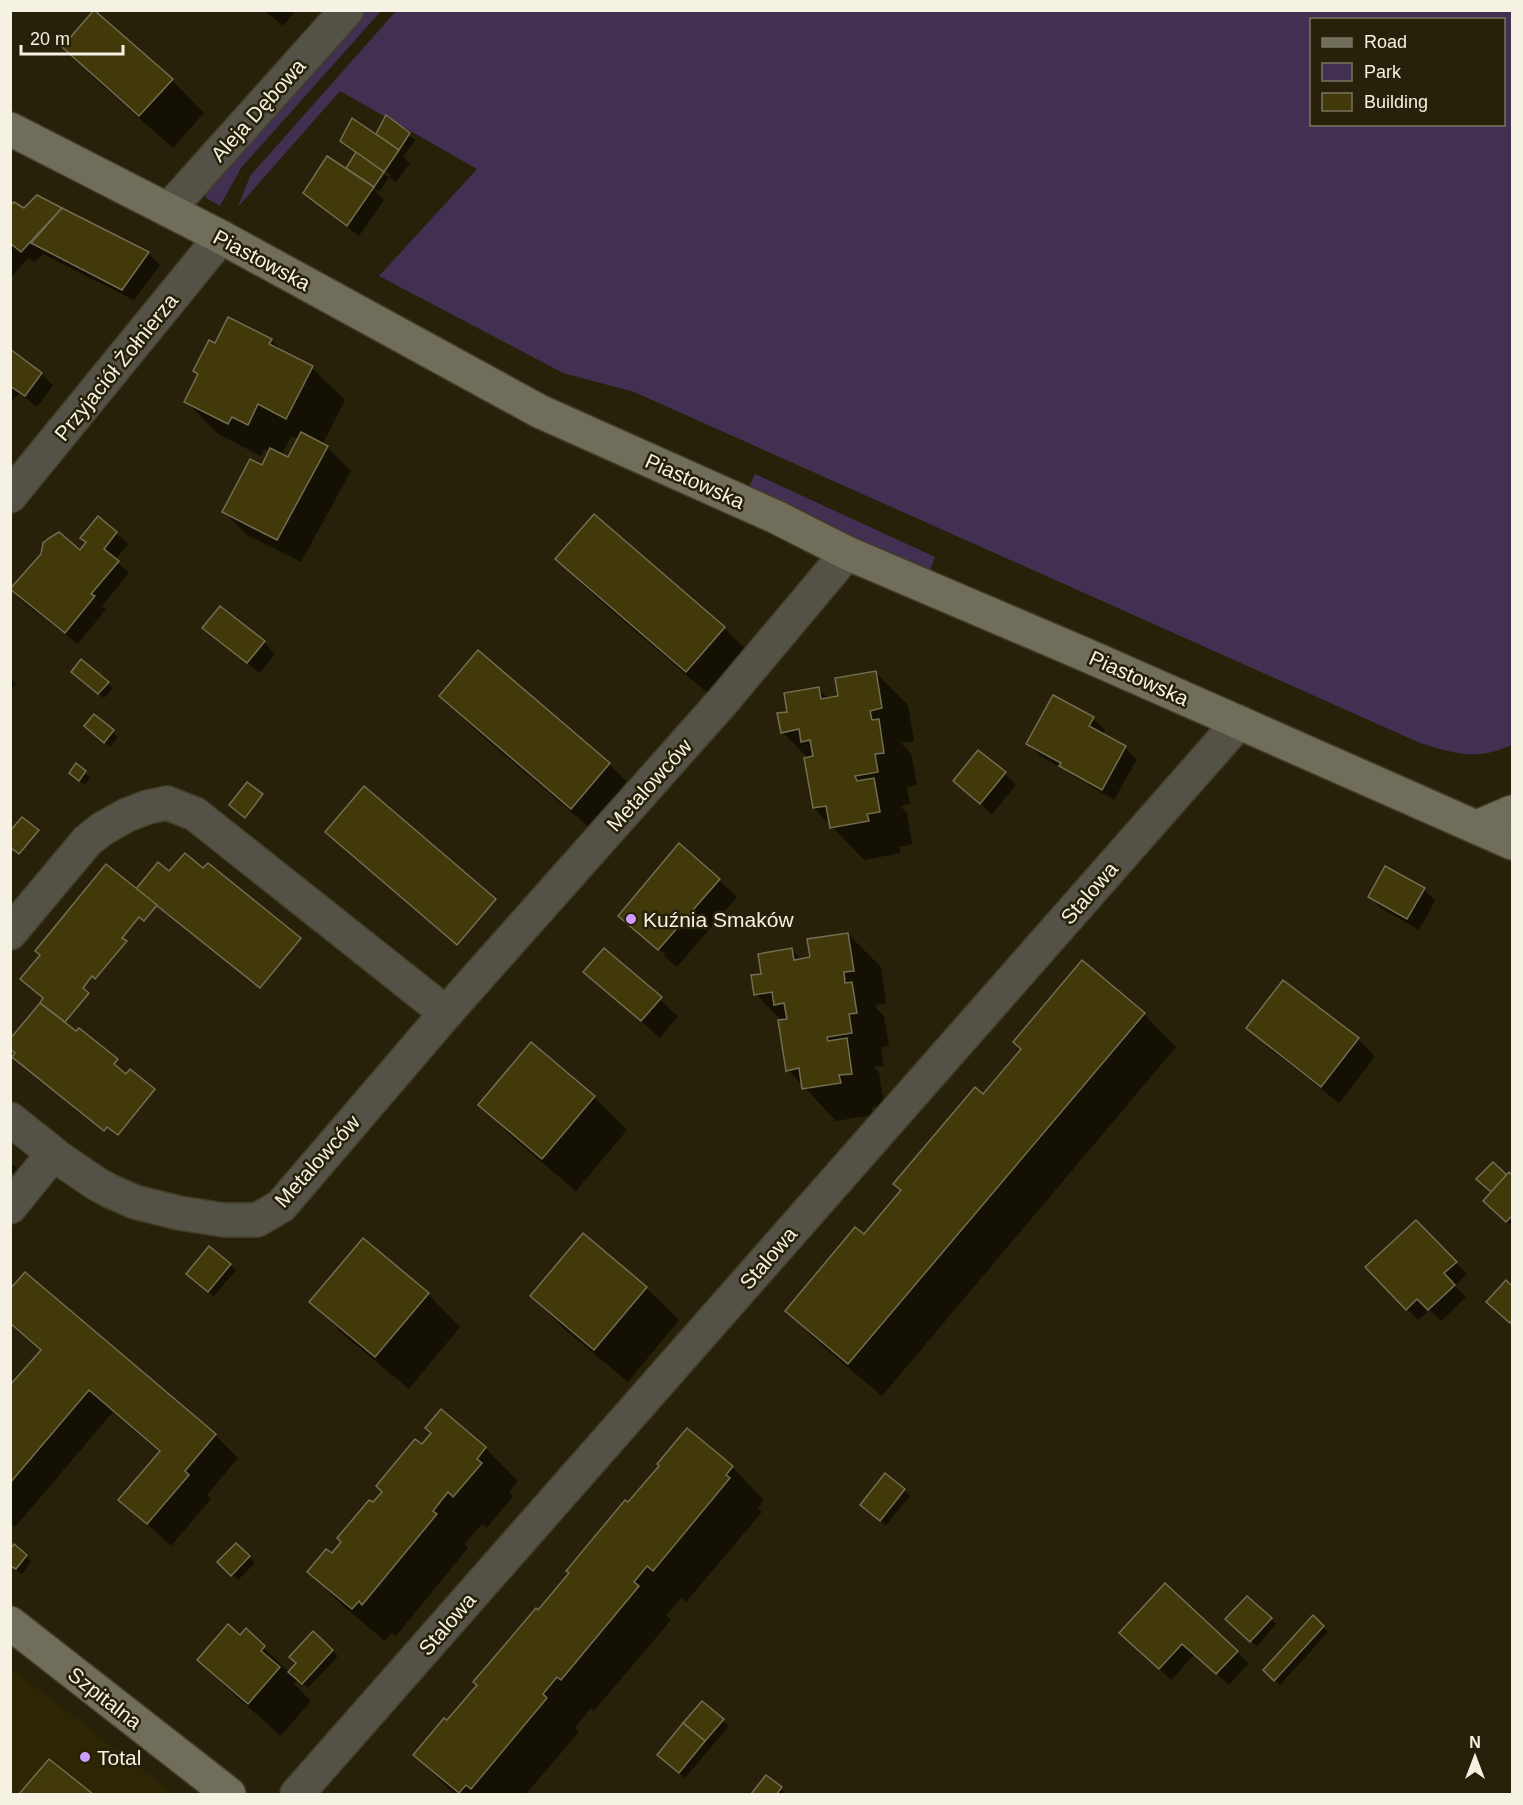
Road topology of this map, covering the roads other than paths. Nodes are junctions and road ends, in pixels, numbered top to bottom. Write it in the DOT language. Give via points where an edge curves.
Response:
graph roads {
  1 [pos="347,10"];
  2 [pos="10,129"];
  3 [pos="168,210"];
  4 [pos="221,237"];
  5 [pos="10,496"];
  6 [pos="847,553"];
  7 [pos="1239,722"];
  8 [pos="1512,812"];
  9 [pos="1477,827"];
  10 [pos="1512,843"];
  11 [pos="10,933"];
  12 [pos="446,1013"];
  13 [pos="10,1119"];
  14 [pos="54,1154"];
  15 [pos="10,1207"];
  16 [pos="10,1623"];
  17 [pos="229,1794"];
  18 [pos="297,1794"];
  1 -- 3 [label="street, Aleja Dębowa"];
  2 -- 3 [label="street, Piastowska"];
  3 -- 4 [label="street, Piastowska"];
  4 -- 5 [label="street, Przyjaciół Żołnierza"];
  4 -- 6 [label="street, Piastowska" via="539,411"];
  6 -- 7 [label="street, Piastowska"];
  6 -- 12 [label="street, Metalowców" via="723,702"];
  7 -- 9 [label="street, Piastowska"];
  7 -- 18 [label="street, Stalowa"];
  8 -- 9 [label="street"];
  9 -- 10 [label="street, Piastowska"];
  11 -- 12 [label="street" via="87,841 127,814 167,803 195,814"];
  12 -- 14 [label="street, Metalowców" via="281,1206 257,1220 224,1220 135,1202 97,1184"];
  13 -- 14 [label="street, Metalowców"];
  14 -- 15 [label="street"];
  16 -- 17 [label="street, Szpitalna"];
}
